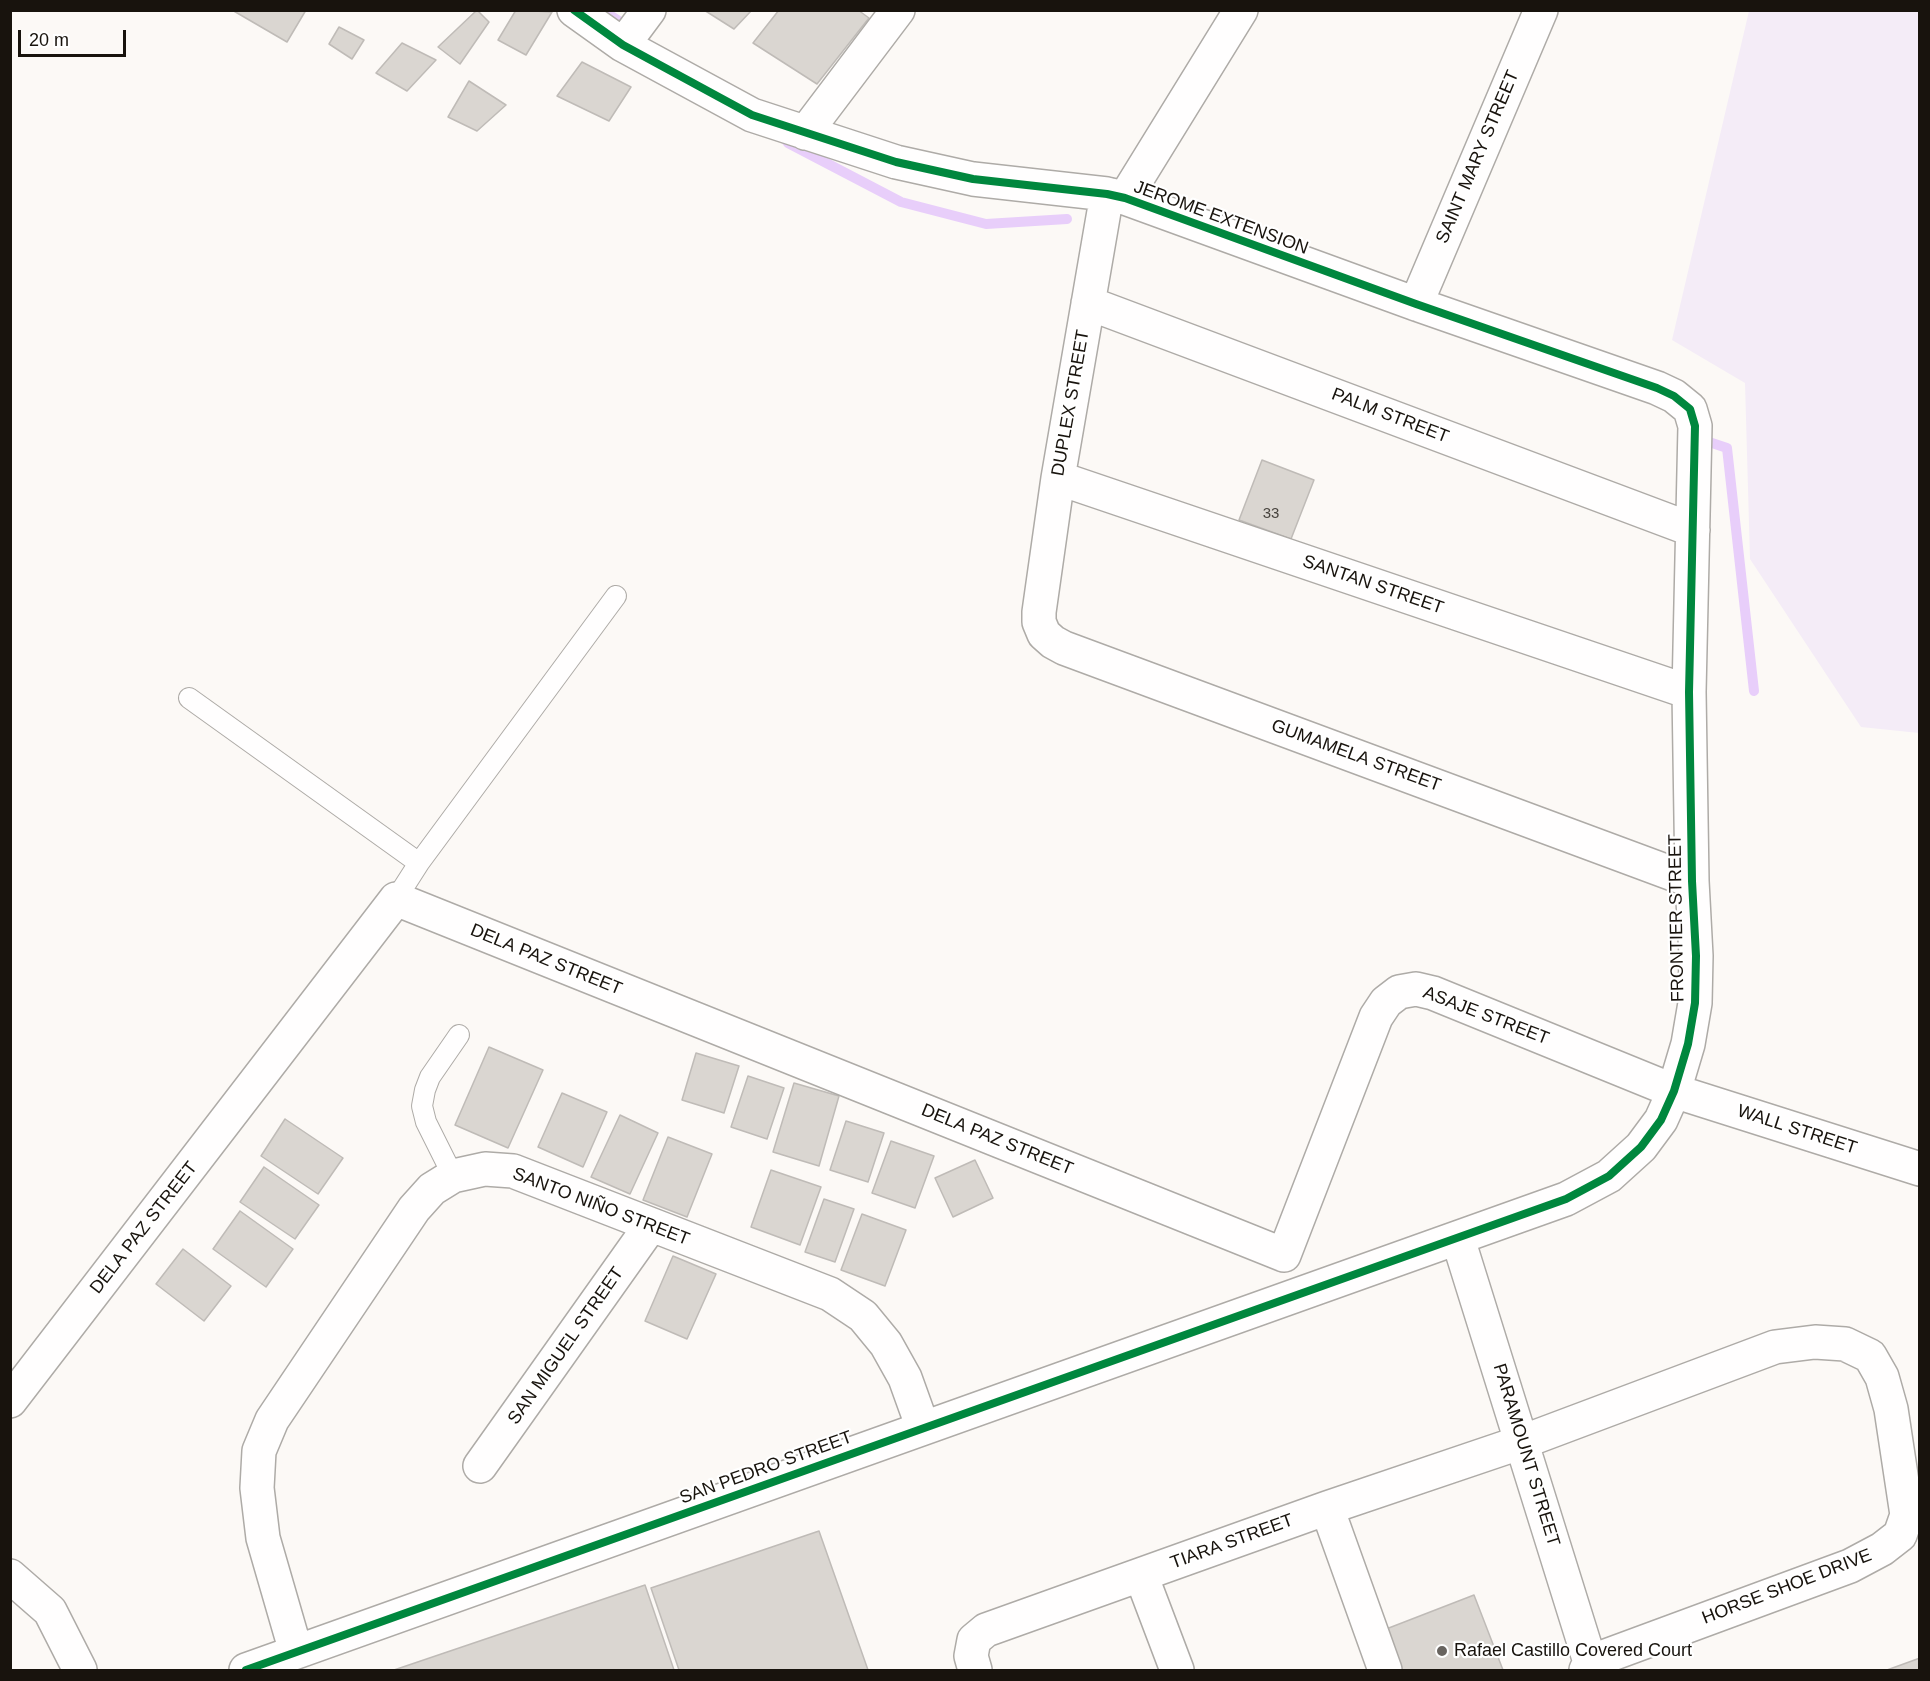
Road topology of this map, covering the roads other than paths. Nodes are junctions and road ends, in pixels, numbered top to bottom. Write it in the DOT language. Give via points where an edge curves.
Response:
graph roads {
  1 [pos="574,10"];
  2 [pos="650,10"];
  3 [pos="898,10"];
  4 [pos="1241,10"];
  5 [pos="1541,10"];
  6 [pos="627,41"];
  7 [pos="802,132"];
  8 [pos="1116,196"];
  9 [pos="1088,303"];
  10 [pos="1416,304"];
  11 [pos="1690,409"];
  12 [pos="1058,478"];
  13 [pos="1692,530"];
  14 [pos="616,596"];
  15 [pos="1039,612"];
  16 [pos="1689,692"];
  17 [pos="189,698"];
  18 [pos="419,862"];
  19 [pos="1692,881"];
  20 [pos="396,899"];
  21 [pos="459,1035"];
  22 [pos="1674,1091"];
  23 [pos="1920,1169"];
  24 [pos="453,1176"];
  25 [pos="651,1225"];
  26 [pos="1458,1239"];
  27 [pos="1284,1255"];
  28 [pos="1298,1296"];
  29 [pos="10,1401"];
  30 [pos="923,1428"];
  31 [pos="1522,1442"];
  32 [pos="480,1466"];
  33 [pos="1327,1508"];
  34 [pos="1141,1575"];
  35 [pos="10,1576"];
  36 [pos="296,1652"];
  37 [pos="1588,1666"];
  38 [pos="975,1670"];
  39 [pos="80,1671"];
  40 [pos="246,1671"];
  41 [pos="1178,1671"];
  42 [pos="1385,1671"];
  1 -- 6 [label="street, JEROME EXTENSION"];
  2 -- 6 [label="street"];
  3 -- 7 [label="street"];
  4 -- 8 [label="street"];
  5 -- 10 [label="street, SAINT MARY STREET"];
  6 -- 7 [label="street, JEROME EXTENSION" via="752,115"];
  7 -- 8 [label="street, JEROME EXTENSION" via="896,162 973,179"];
  8 -- 9 [label="street, DUPLEX STREET"];
  8 -- 10 [label="street, JEROME EXTENSION"];
  9 -- 12 [label="street, DUPLEX STREET"];
  9 -- 13 [label="street, PALM STREET"];
  10 -- 11 [label="street, JEROME EXTENSION" via="1657,388"];
  11 -- 13 [label="street, FRONTIER STREET" via="1695,426"];
  12 -- 15 [label="street, DUPLEX STREET"];
  12 -- 16 [label="street, SANTAN STREET"];
  13 -- 16 [label="street, FRONTIER STREET"];
  14 -- 18 [label="lane"];
  15 -- 19 [label="street, GUMAMELA STREET" via="1044,634 1064,648"];
  16 -- 19 [label="street, FRONTIER STREET"];
  17 -- 18 [label="lane"];
  18 -- 20 [label="lane"];
  19 -- 22 [label="street, FRONTIER STREET" via="1695,1003"];
  20 -- 27 [label="street, DELA PAZ STREET"];
  20 -- 29 [label="street, DELA PAZ STREET"];
  21 -- 24 [label="lane" via="430,1077 422,1106"];
  22 -- 23 [label="street, WALL STREET"];
  22 -- 26 [label="street, FRONTIER STREET" via="1661,1120 1641,1147 1609,1176 1566,1199"];
  22 -- 27 [label="street, ASAJE STREET" via="1433,993 1416,989 1399,992 1376,1017"];
  24 -- 25 [label="street, SANTO NIÑO STREET" via="485,1169 513,1171"];
  24 -- 36 [label="street, SANTO NIÑO STREET" via="432,1189 414,1209 272,1419 259,1451 257,1488 263,1538"];
  25 -- 30 [label="street, SANTO NIÑO STREET" via="830,1294 863,1316 886,1344 905,1378"];
  25 -- 32 [label="street, SAN MIGUEL STREET"];
  26 -- 28 [label="street, FRONTIER STREET"];
  26 -- 31 [label="street, PARAMOUNT STREET"];
  27 -- 28 [label="street"];
  28 -- 30 [label="street, SAN PEDRO STREET"];
  30 -- 36 [label="street, SAN PEDRO STREET"];
  31 -- 33 [label="street, TIARA STREET"];
  31 -- 37 [label="street, PARAMOUNT STREET"];
  31 -- 37 [label="street, HORSE SHOE DRIVE" via="1775,1347 1815,1342 1845,1344 1870,1356 1882,1377 1891,1409 1907,1515 1900,1535 1850,1566"];
  33 -- 34 [label="street, TIARA STREET"];
  33 -- 42 [label="street"];
  34 -- 38 [label="street, TIARA STREET" via="986,1630 974,1640 971,1656"];
  34 -- 41 [label="street"];
  35 -- 39 [label="street" via="50,1611"];
  36 -- 40 [label="street, SAN PEDRO STREET"];
}
